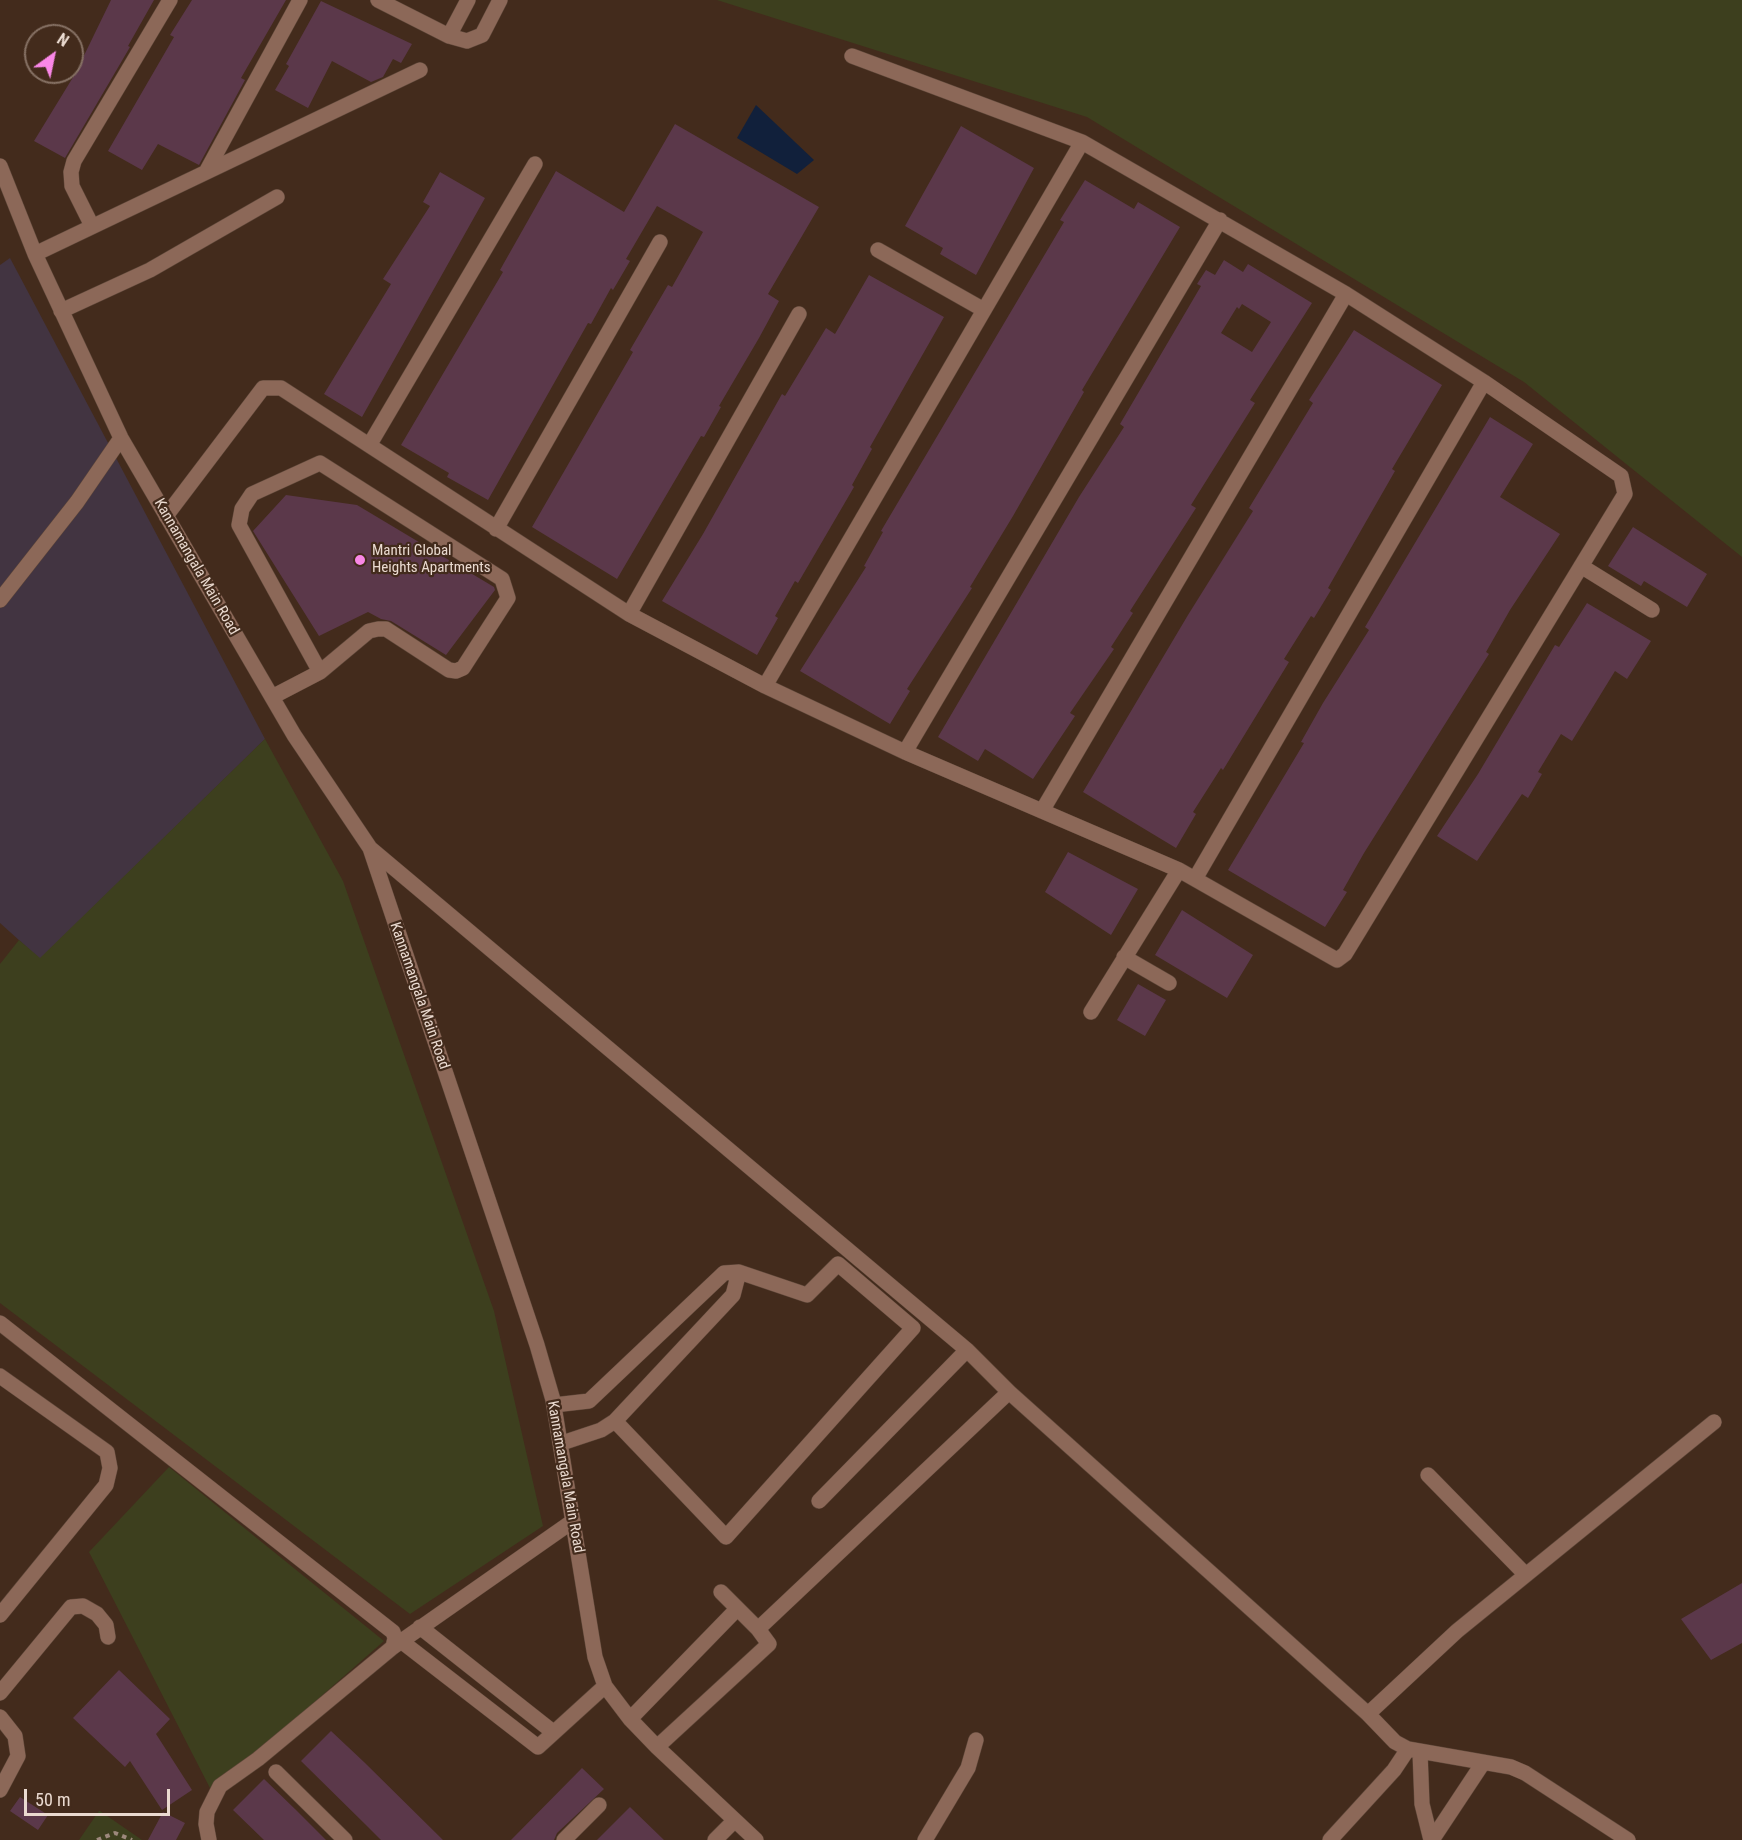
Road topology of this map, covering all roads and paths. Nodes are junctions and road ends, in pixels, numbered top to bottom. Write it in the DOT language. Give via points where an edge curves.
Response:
graph roads {
  1 [pos="170,0"];
  2 [pos="300,0"];
  3 [pos="378,0"];
  4 [pos="468,0"];
  5 [pos="500,0"];
  6 [pos="449,36"];
  7 [pos="852,56"];
  8 [pos="420,70"];
  9 [pos="1082,142"];
  10 [pos="536,164"];
  11 [pos="0,166"];
  12 [pos="206,172"];
  13 [pos="277,197"];
  14 [pos="1220,220"];
  15 [pos="92,226"];
  16 [pos="660,242"];
  17 [pos="878,250"];
  18 [pos="35,254"];
  19 [pos="1346,294"];
  20 [pos="984,310"];
  21 [pos="61,311"];
  22 [pos="799,314"];
  23 [pos="1484,382"];
  24 [pos="121,438"];
  25 [pos="370,444"];
  26 [pos="166,516"];
  27 [pos="496,529"];
  28 [pos="1581,566"];
  29 [pos="0,600"];
  30 [pos="1652,610"];
  31 [pos="629,614"];
  32 [pos="320,672"];
  33 [pos="765,686"];
  34 [pos="272,697"];
  35 [pos="906,752"];
  36 [pos="1042,811"];
  37 [pos="369,848"];
  38 [pos="1179,870"];
  39 [pos="1196,879"];
  40 [pos="1124,957"];
  41 [pos="1169,983"];
  42 [pos="1091,1012"];
  43 [pos="739,1272"];
  44 [pos="0,1323"];
  45 [pos="966,1350"];
  46 [pos="0,1376"];
  47 [pos="1009,1392"];
  48 [pos="554,1405"];
  49 [pos="615,1421"];
  50 [pos="1714,1422"];
  51 [pos="562,1443"];
  52 [pos="1428,1475"];
  53 [pos="819,1501"];
  54 [pos="573,1521"];
  55 [pos="1526,1575"];
  56 [pos="720,1592"];
  57 [pos="737,1609"];
  58 [pos="0,1615"];
  59 [pos="420,1627"];
  60 [pos="758,1629"];
  61 [pos="108,1636"];
  62 [pos="397,1644"];
  63 [pos="606,1686"];
  64 [pos="0,1693"];
  65 [pos="1368,1714"];
  66 [pos="0,1717"];
  67 [pos="630,1719"];
  68 [pos="553,1732"];
  69 [pos="976,1740"];
  70 [pos="657,1748"];
  71 [pos="1414,1750"];
  72 [pos="1483,1763"];
  73 [pos="276,1772"];
  74 [pos="0,1790"];
  75 [pos="599,1805"];
  76 [pos="734,1821"];
  77 [pos="97,1840"];
  78 [pos="132,1840"];
  79 [pos="209,1840"];
  80 [pos="345,1840"];
  81 [pos="564,1840"];
  82 [pos="715,1840"];
  83 [pos="756,1840"];
  84 [pos="925,1840"];
  85 [pos="1330,1840"];
  86 [pos="1431,1840"];
  87 [pos="1628,1840"];
  1 -- 15 [label="street" via="74,160 72,186"];
  2 -- 12 [label="street"];
  3 -- 6 [label="street"];
  4 -- 6 [label="street"];
  5 -- 6 [label="street" via="482,35 467,41"];
  7 -- 9 [label="street"];
  8 -- 12 [label="street"];
  9 -- 14 [label="street"];
  9 -- 20 [label="street"];
  10 -- 25 [label="street"];
  11 -- 18 [label="street, Kannamangala Main Road"];
  12 -- 15 [label="street"];
  13 -- 21 [label="street" via="150,270"];
  14 -- 19 [label="street"];
  14 -- 35 [label="street"];
  15 -- 18 [label="street"];
  16 -- 27 [label="street"];
  17 -- 20 [label="street"];
  18 -- 21 [label="street, Kannamangala Main Road"];
  19 -- 23 [label="street"];
  19 -- 36 [label="street"];
  20 -- 33 [label="street"];
  21 -- 24 [label="street, Kannamangala Main Road"];
  22 -- 31 [label="street"];
  23 -- 28 [label="street" via="1621,476 1625,494"];
  23 -- 39 [label="street"];
  24 -- 26 [label="street, Kannamangala Main Road"];
  24 -- 29 [label="street" via="77,502"];
  25 -- 26 [label="street" via="281,388 263,388"];
  25 -- 27 [label="street"];
  26 -- 34 [label="street, Kannamangala Main Road"];
  27 -- 31 [label="street"];
  28 -- 30 [label="street"];
  28 -- 39 [label="street" via="1345,954 1337,960 1329,956"];
  31 -- 33 [label="street"];
  32 -- 32 [label="street" via="239,525 242,509 252,494 320,463 502,579 508,598 463,668 456,671 386,629 378,629"];
  32 -- 34 [label="street"];
  33 -- 35 [label="street"];
  34 -- 37 [label="street, Kannamangala Main Road"];
  35 -- 36 [label="street"];
  36 -- 38 [label="street"];
  37 -- 45 [label="street"];
  37 -- 48 [label="street, Kannamangala Main Road"];
  38 -- 39 [label="street"];
  38 -- 40 [label="street"];
  40 -- 41 [label="street"];
  40 -- 42 [label="street"];
  43 -- 48 [label="street" via="724,1273 589,1401"];
  43 -- 49 [label="street" via="733,1294"];
  43 -- 49 [label="street" via="807,1295 838,1264 912,1328 726,1537"];
  44 -- 62 [label="street" via="386,1624"];
  45 -- 47 [label="street"];
  45 -- 53 [label="street"];
  46 -- 58 [label="street" via="107,1452 110,1468 106,1485"];
  47 -- 60 [label="street"];
  47 -- 65 [label="street"];
  48 -- 51 [label="street, Kannamangala Main Road"];
  49 -- 51 [label="street"];
  50 -- 55 [label="street"];
  51 -- 54 [label="street, Kannamangala Main Road"];
  52 -- 55 [label="street"];
  54 -- 59 [label="street"];
  54 -- 63 [label="street, Kannamangala Main Road" via="595,1657"];
  55 -- 65 [label="street" via="1457,1631"];
  56 -- 57 [label="street"];
  57 -- 60 [label="street"];
  57 -- 67 [label="street"];
  59 -- 62 [label="street"];
  59 -- 68 [label="street"];
  60 -- 70 [label="street" via="769,1644"];
  61 -- 64 [label="street" via="106,1625 97,1614 83,1606 71,1608"];
  62 -- 68 [label="street" via="535,1746 540,1747"];
  62 -- 79 [label="street" via="220,1786 207,1812"];
  63 -- 67 [label="street, Kannamangala Main Road"];
  63 -- 68 [label="street"];
  65 -- 71 [label="street" via="1395,1742"];
  66 -- 74 [label="street" via="15,1736 18,1756"];
  67 -- 70 [label="street, Kannamangala Main Road"];
  69 -- 84 [label="street" via="968,1768"];
  70 -- 76 [label="street, Kannamangala Main Road"];
  71 -- 72 [label="street"];
  71 -- 85 [label="street"];
  71 -- 86 [label="street"];
  72 -- 86 [label="street"];
  72 -- 87 [label="street" via="1525,1773"];
  73 -- 80 [label="street"];
  75 -- 81 [label="street"];
  76 -- 82 [label="street"];
  76 -- 83 [label="street, Kannamangala Main Road"];
  77 -- 78 [label="path" via="115,1833"];
}
